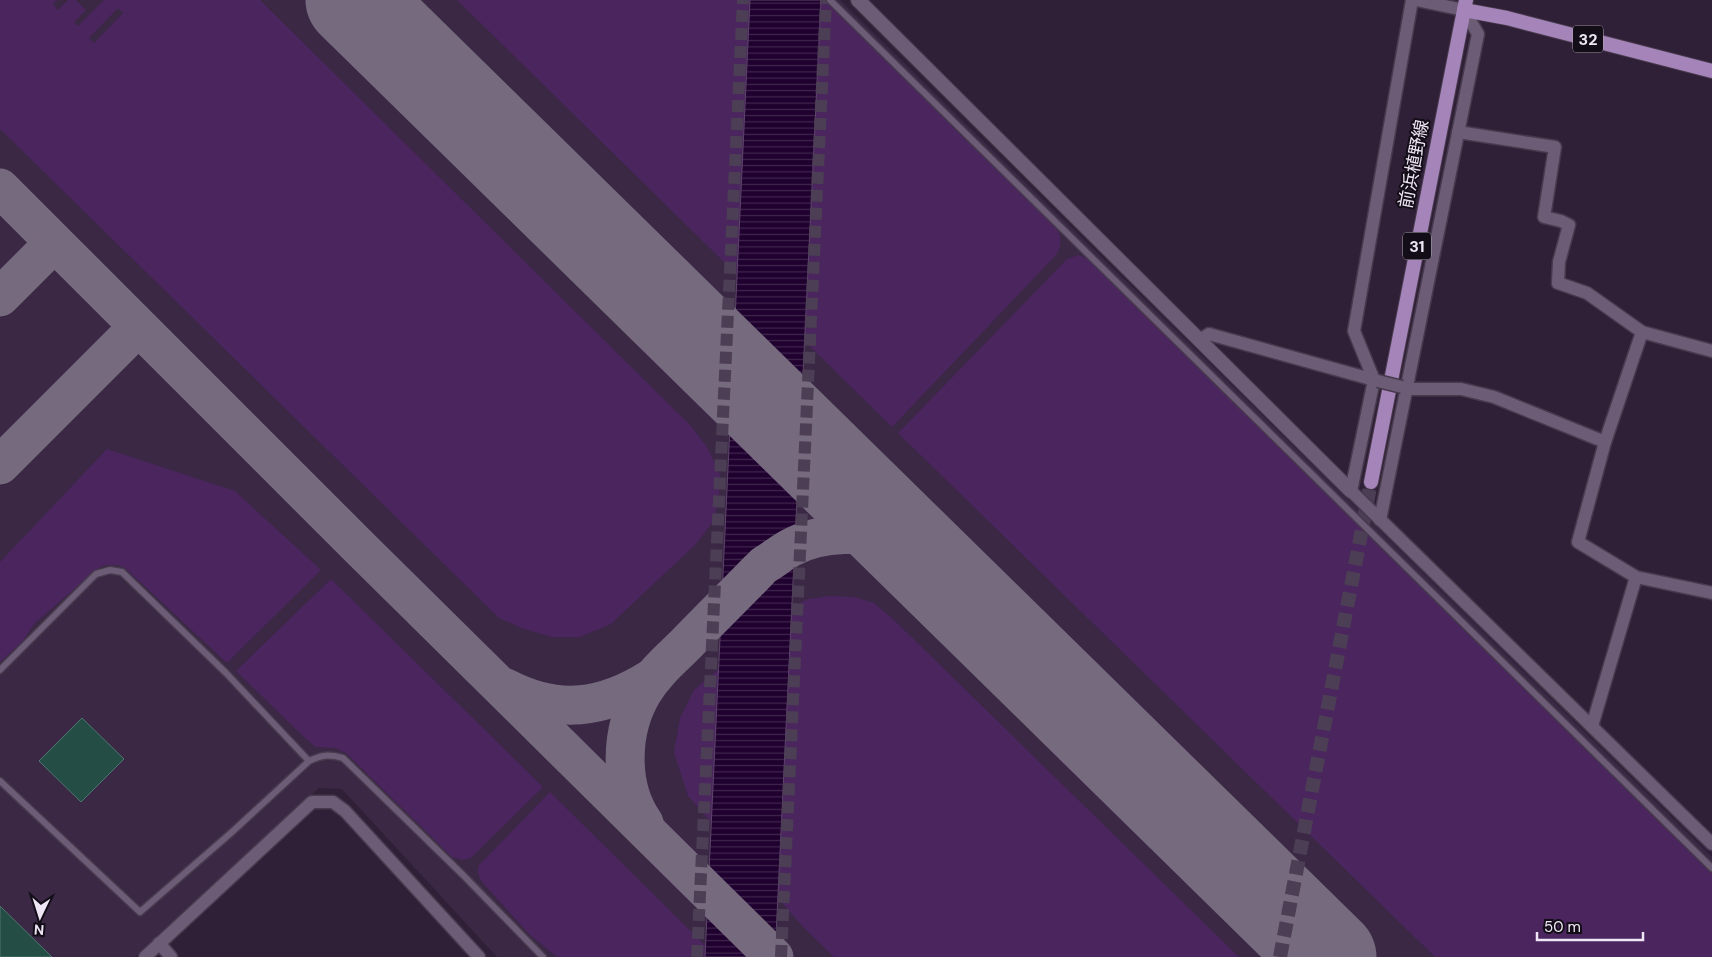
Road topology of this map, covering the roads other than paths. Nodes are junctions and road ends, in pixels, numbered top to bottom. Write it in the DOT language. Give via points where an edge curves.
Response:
graph roads {
  1 [pos="830,0"];
  2 [pos="858,0"];
  3 [pos="1412,0"];
  4 [pos="1416,0"];
  5 [pos="1465,5"];
  6 [pos="1712,71"];
  7 [pos="1458,132"];
  8 [pos="1642,332"];
  9 [pos="1200,340"];
  10 [pos="1712,351"];
  11 [pos="1376,381"];
  12 [pos="1405,388"];
  13 [pos="1605,442"];
  14 [pos="1371,482"];
  15 [pos="1351,491"];
  16 [pos="1380,520"];
  17 [pos="1636,577"];
  18 [pos="1712,593"];
  19 [pos="0,670"];
  20 [pos="1592,726"];
  21 [pos="308,761"];
  22 [pos="0,780"];
  23 [pos="1712,844"];
  24 [pos="1712,868"];
  25 [pos="159,944"];
  26 [pos="145,957"];
  27 [pos="172,957"];
  28 [pos="479,957"];
  29 [pos="543,957"];
  1 -- 24 [label="lane"];
  2 -- 9 [label="street"];
  3 -- 11 [label="street" via="1354,331"];
  4 -- 5 [label="street"];
  5 -- 6 [label="main road, 32"];
  5 -- 7 [label="street" via="1478,34"];
  5 -- 14 [label="main road, 前浜植野線 / 31"];
  7 -- 8 [label="street" via="1555,147 1544,217 1569,225 1559,262 1558,283 1586,293"];
  7 -- 12 [label="street"];
  8 -- 10 [label="street"];
  8 -- 13 [label="street"];
  9 -- 11 [label="street" via="1209,334"];
  9 -- 15 [label="street"];
  11 -- 12 [label="street, bridge"];
  11 -- 15 [label="street"];
  12 -- 13 [label="street" via="1461,389 1494,397"];
  12 -- 16 [label="street"];
  13 -- 17 [label="street" via="1578,542"];
  15 -- 16 [label="street"];
  16 -- 20 [label="street"];
  17 -- 18 [label="street"];
  17 -- 20 [label="street"];
  19 -- 21 [label="lane" via="96,574 110,570 122,572 226,673"];
  20 -- 23 [label="street"];
  21 -- 22 [label="lane" via="140,912"];
  21 -- 29 [label="lane" via="321,755 342,758"];
  25 -- 26 [label="street"];
  25 -- 27 [label="street"];
  25 -- 28 [label="street" via="312,802 333,802 345,811"];
}
